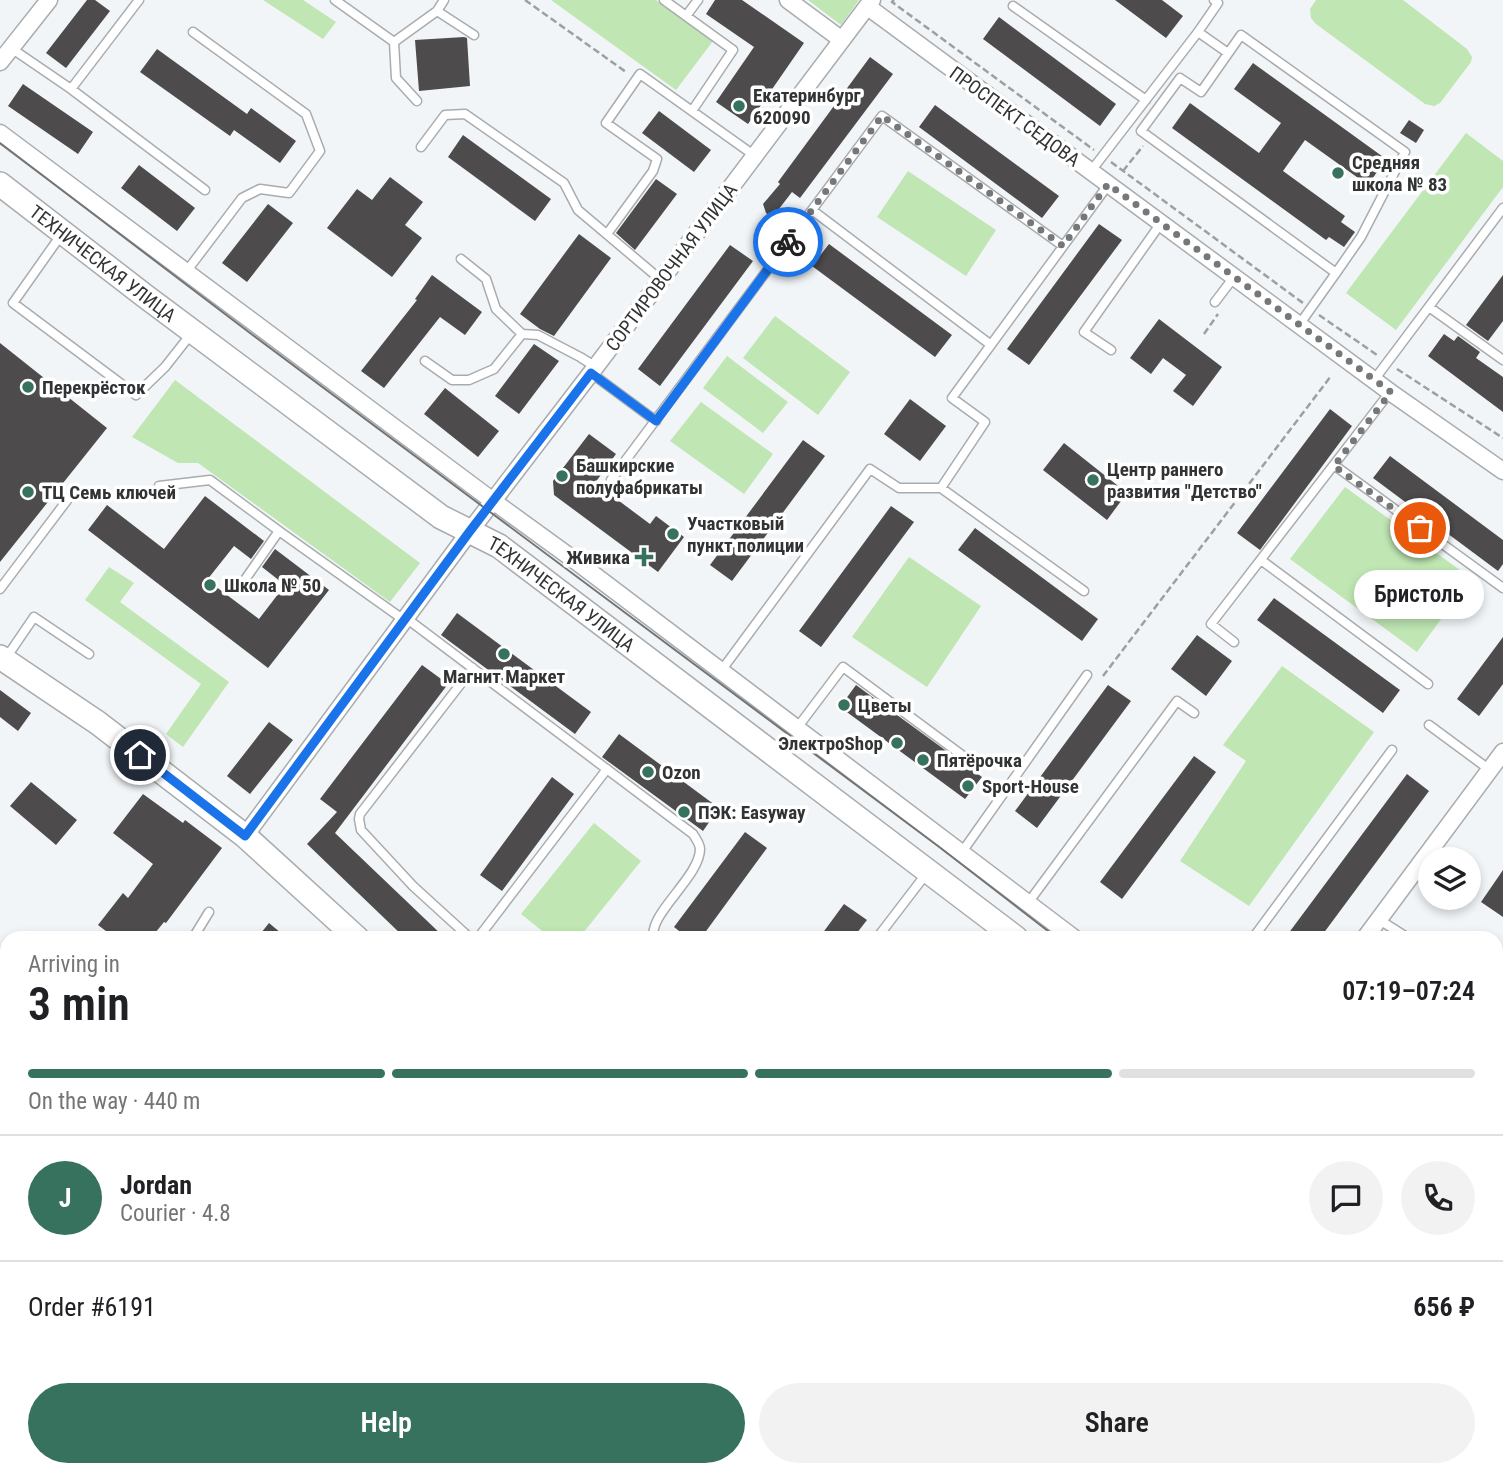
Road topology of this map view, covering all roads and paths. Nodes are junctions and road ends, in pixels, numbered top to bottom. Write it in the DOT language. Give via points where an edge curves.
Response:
graph roads {
  1 [pos="49,0"];
  2 [pos="139,0"];
  3 [pos="335,0"];
  4 [pos="444,0"];
  5 [pos="664,0"];
  6 [pos="698,0"];
  7 [pos="788,0"];
  8 [pos="894,0"];
  9 [pos="1217,1"];
  10 [pos="870,3"];
  11 [pos="1013,6"];
  12 [pos="437,11"];
  13 [pos="686,16"];
  14 [pos="193,32"];
  15 [pos="1198,32"];
  16 [pos="474,35"];
  17 [pos="842,40"];
  18 [pos="394,42"];
  19 [pos="11,48"];
  20 [pos="1228,54"];
  21 [pos="0,62"];
  22 [pos="71,89"];
  23 [pos="1146,100"];
  24 [pos="417,101"];
  25 [pos="692,111"];
  26 [pos="0,133"];
  27 [pos="421,147"];
  28 [pos="754,156"];
  29 [pos="1102,156"];
  30 [pos="1091,171"];
  31 [pos="0,184"];
  32 [pos="1108,184"];
  33 [pos="205,190"];
  34 [pos="1503,208"];
  35 [pos="812,210"];
  36 [pos="1161,223"];
  37 [pos="63,233"];
  38 [pos="607,234"];
  39 [pos="1063,246"];
  40 [pos="461,259"];
  41 [pos="186,272"];
  42 [pos="1336,273"];
  43 [pos="1234,277"];
  44 [pos="662,280"];
  45 [pos="1215,302"];
  46 [pos="1429,307"];
  47 [pos="1223,308"];
  48 [pos="1311,309"];
  49 [pos="1299,325"];
  50 [pos="193,332"];
  51 [pos="522,334"];
  52 [pos="1204,334"];
  53 [pos="991,345"];
  54 [pos="1111,350"];
  55 [pos="1503,360"];
  56 [pos="425,361"];
  57 [pos="1388,362"];
  58 [pos="594,370"];
  59 [pos="1331,376"];
  60 [pos="1374,380"];
  61 [pos="1391,392"];
  62 [pos="656,421"];
  63 [pos="1503,438"];
  64 [pos="1334,466"];
  65 [pos="1503,471"];
  66 [pos="611,480"];
  67 [pos="159,486"];
  68 [pos="941,488"];
  69 [pos="68,499"];
  70 [pos="492,502"];
  71 [pos="279,531"];
  72 [pos="470,531"];
  73 [pos="1261,560"];
  74 [pos="244,580"];
  75 [pos="1503,587"];
  76 [pos="0,589"];
  77 [pos="1084,591"];
  78 [pos="405,619"];
  79 [pos="1234,642"];
  80 [pos="89,654"];
  81 [pos="2,659"];
  82 [pos="473,668"];
  83 [pos="721,671"];
  84 [pos="1087,675"];
  85 [pos="1103,676"];
  86 [pos="1428,684"];
  87 [pos="1194,713"];
  88 [pos="1429,725"];
  89 [pos="797,728"];
  90 [pos="1392,750"];
  91 [pos="1503,752"];
  92 [pos="978,767"];
  93 [pos="607,769"];
  94 [pos="1490,770"];
  95 [pos="245,836"];
  96 [pos="962,852"];
  97 [pos="928,872"];
  98 [pos="1028,903"];
  99 [pos="209,912"];
  100 [pos="1378,919"];
  101 [pos="197,931"];
  102 [pos="349,931"];
  103 [pos="462,931"];
  104 [pos="483,931"];
  105 [pos="653,931"];
  106 [pos="882,931"];
  107 [pos="1007,931"];
  108 [pos="1065,931"];
  109 [pos="1258,931"];
  110 [pos="1370,931"];
  111 [pos="1397,931"];
  1 -- 19 [label="street"];
  2 -- 22 [label="lane"];
  3 -- 18 [label="lane"];
  4 -- 12 [label="lane"];
  5 -- 13 [label="lane"];
  6 -- 13 [label="lane"];
  7 -- 17 [label="street"];
  8 -- 29 [label="path"];
  9 -- 15 [label="lane"];
  10 -- 17 [label="street, СОРТИРОВОЧНАЯ УЛИЦА"];
  10 -- 30 [label="street, ПРОСПЕКТ СЕДОВА"];
  11 -- 23 [label="lane"];
  12 -- 16 [label="lane"];
  12 -- 18 [label="lane"];
  13 -- 25 [label="lane" via="733,50"];
  14 -- 41 [label="lane" via="306,114 320,150 289,192 260,189 242,198"];
  15 -- 20 [label="lane"];
  15 -- 23 [label="lane"];
  17 -- 28 [label="street, СОРТИРОВОЧНАЯ УЛИЦА"];
  18 -- 24 [label="lane" via="396,78"];
  19 -- 21 [label="street"];
  19 -- 22 [label="lane"];
  20 -- 42 [label="lane" via="1241,36 1405,152 1361,237"];
  20 -- 42 [label="lane" via="1200,92 1180,78 1141,131"];
  22 -- 33 [label="lane"];
  23 -- 29 [label="lane"];
  25 -- 28 [label="lane"];
  25 -- 38 [label="lane" via="640,74 628,90 606,123 657,159"];
  26 -- 41 [label="street"];
  27 -- 38 [label="lane" via="445,115 465,114 564,183 578,210"];
  28 -- 44 [label="street, СОРТИРОВОЧНАЯ УЛИЦА"];
  29 -- 30 [label="lane"];
  29 -- 48 [label="path"];
  30 -- 32 [label="street, ПРОСПЕКТ СЕДОВА"];
  31 -- 37 [label="main road, ТЕХНИЧЕСКАЯ УЛИЦА"];
  32 -- 36 [label="street, ПРОСПЕКТ СЕДОВА"];
  32 -- 39 [label="lane"];
  34 -- 46 [label="lane"];
  35 -- 39 [label="lane" via="882,116"];
  35 -- 53 [label="lane"];
  35 -- 62 [label="lane"];
  36 -- 43 [label="street, ПРОСПЕКТ СЕДОВА"];
  36 -- 54 [label="lane" via="1084,332"];
  37 -- 50 [label="main road, ТЕХНИЧЕСКАЯ УЛИЦА"];
  37 -- 50 [label="lane" via="13,303 136,395"];
  38 -- 44 [label="lane"];
  39 -- 53 [label="lane"];
  40 -- 51 [label="lane" via="486,278 496,309"];
  41 -- 70 [label="street"];
  42 -- 48 [label="lane"];
  43 -- 45 [label="lane"];
  43 -- 49 [label="street, ПРОСПЕКТ СЕДОВА"];
  44 -- 58 [label="street, СОРТИРОВОЧНАЯ УЛИЦА"];
  46 -- 55 [label="lane"];
  46 -- 57 [label="lane"];
  47 -- 52 [label="path"];
  48 -- 49 [label="lane"];
  48 -- 57 [label="path"];
  49 -- 60 [label="street, ПРОСПЕКТ СЕДОВА"];
  50 -- 72 [label="main road, ТЕХНИЧЕСКАЯ УЛИЦА" via="441,517"];
  51 -- 56 [label="lane" via="494,369 469,380 452,380"];
  51 -- 58 [label="lane" via="538,335 580,357"];
  53 -- 68 [label="lane" via="952,398 985,422"];
  57 -- 60 [label="lane"];
  57 -- 63 [label="path"];
  58 -- 62 [label="lane"];
  58 -- 70 [label="street, СОРТИРОВОЧНАЯ УЛИЦА"];
  59 -- 85 [label="path"];
  60 -- 61 [label="street, ПРОСПЕКТ СЕДОВА"];
  61 -- 64 [label="lane"];
  61 -- 65 [label="street, ПРОСПЕКТ СЕДОВА"];
  62 -- 66 [label="lane"];
  64 -- 73 [label="lane"];
  64 -- 75 [label="lane"];
  67 -- 71 [label="lane" via="210,480"];
  68 -- 77 [label="lane"];
  68 -- 83 [label="lane" via="899,488 870,469"];
  69 -- 76 [label="lane"];
  70 -- 72 [label="street, СОРТИРОВОЧНАЯ УЛИЦА"];
  70 -- 83 [label="street"];
  71 -- 74 [label="lane"];
  71 -- 78 [label="lane"];
  72 -- 78 [label="street, СОРТИРОВОЧНАЯ УЛИЦА"];
  72 -- 97 [label="main road, ТЕХНИЧЕСКАЯ УЛИЦА" via="499,545"];
  73 -- 79 [label="lane" via="1211,624"];
  73 -- 86 [label="lane"];
  78 -- 82 [label="lane"];
  78 -- 95 [label="street, СОРТИРОВОЧНАЯ УЛИЦА"];
  80 -- 81 [label="lane" via="34,617"];
  81 -- 95 [label="main road" via="98,723"];
  82 -- 93 [label="lane"];
  82 -- 103 [label="lane" via="359,819 361,830"];
  83 -- 89 [label="street"];
  84 -- 96 [label="lane"];
  87 -- 98 [label="lane" via="1177,701"];
  88 -- 94 [label="lane"];
  89 -- 92 [label="lane" via="843,667"];
  89 -- 96 [label="street"];
  90 -- 109 [label="lane"];
  91 -- 94 [label="street"];
  93 -- 104 [label="lane"];
  93 -- 105 [label="lane" via="693,834 700,846 689,875"];
  94 -- 100 [label="street"];
  95 -- 102 [label="main road"];
  96 -- 98 [label="street"];
  97 -- 106 [label="lane"];
  97 -- 107 [label="main road, ТЕХНИЧЕСКАЯ УЛИЦА"];
  98 -- 108 [label="street"];
  99 -- 101 [label="lane"];
  100 -- 110 [label="street"];
  100 -- 111 [label="lane"];
}
